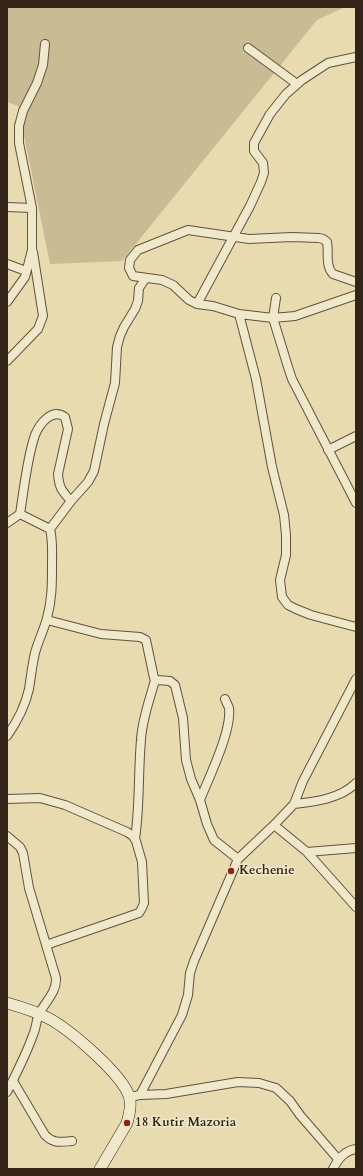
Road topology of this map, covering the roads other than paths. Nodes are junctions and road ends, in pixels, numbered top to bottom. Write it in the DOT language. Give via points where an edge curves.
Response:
graph roads {
  1 [pos="45,44"];
  2 [pos="248,48"];
  3 [pos="356,57"];
  4 [pos="297,84"];
  5 [pos="7,207"];
  6 [pos="32,208"];
  7 [pos="233,237"];
  8 [pos="32,250"];
  9 [pos="7,264"];
  10 [pos="26,271"];
  11 [pos="146,278"];
  12 [pos="356,282"];
  13 [pos="356,295"];
  14 [pos="276,298"];
  15 [pos="7,302"];
  16 [pos="197,304"];
  17 [pos="239,314"];
  18 [pos="273,318"];
  19 [pos="7,361"];
  20 [pos="356,436"];
  21 [pos="328,450"];
  22 [pos="71,501"];
  23 [pos="356,503"];
  24 [pos="20,514"];
  25 [pos="7,523"];
  26 [pos="50,529"];
  27 [pos="47,620"];
  28 [pos="356,627"];
  29 [pos="356,679"];
  30 [pos="155,680"];
  31 [pos="225,699"];
  32 [pos="7,736"];
  33 [pos="356,783"];
  34 [pos="7,799"];
  35 [pos="200,800"];
  36 [pos="294,804"];
  37 [pos="274,825"];
  38 [pos="7,836"];
  39 [pos="135,839"];
  40 [pos="356,848"];
  41 [pos="307,852"];
  42 [pos="238,859"];
  43 [pos="356,907"];
  44 [pos="46,945"];
  45 [pos="7,1003"];
  46 [pos="39,1015"];
  47 [pos="13,1081"];
  48 [pos="7,1092"];
  49 [pos="135,1096"];
  50 [pos="72,1140"];
  51 [pos="356,1149"];
  52 [pos="338,1159"];
  53 [pos="100,1169"];
  54 [pos="333,1169"];
  1 -- 6 [label="street" via="43,65 19,126 19,143"];
  2 -- 4 [label="street"];
  3 -- 4 [label="street" via="328,63"];
  4 -- 7 [label="street" via="270,114 254,143 254,151 262,163 264,173"];
  5 -- 6 [label="street"];
  6 -- 8 [label="street"];
  7 -- 11 [label="street" via="188,230 138,250 130,260 128,268 133,276"];
  7 -- 12 [label="street" via="323,239 327,242 330,271"];
  7 -- 16 [label="street"];
  8 -- 10 [label="street"];
  8 -- 19 [label="street" via="43,316 38,329"];
  9 -- 10 [label="street"];
  10 -- 15 [label="street" via="25,277"];
  11 -- 16 [label="street" via="162,280 173,285 188,300"];
  11 -- 22 [label="street" via="139,288 138,301 117,347 115,383 94,471"];
  13 -- 18 [label="street" via="295,316"];
  14 -- 18 [label="street"];
  16 -- 17 [label="street"];
  17 -- 18 [label="street"];
  17 -- 28 [label="street" via="256,379 272,467 284,515 286,555 280,580 282,597 288,605 296,609"];
  18 -- 21 [label="street" via="292,379"];
  20 -- 21 [label="street"];
  21 -- 23 [label="street"];
  22 -- 24 [label="street" via="60,489 58,482 68,428 65,417 52,414 36,432"];
  22 -- 26 [label="street"];
  24 -- 25 [label="street"];
  24 -- 26 [label="street"];
  26 -- 27 [label="street" via="52,588"];
  27 -- 30 [label="street" via="102,634 144,638 148,645"];
  27 -- 32 [label="street" via="37,645 25,702"];
  29 -- 36 [label="street" via="303,781"];
  30 -- 35 [label="street" via="167,680 175,685 183,718 186,760"];
  30 -- 39 [label="street" via="142,732"];
  31 -- 35 [label="street" via="229,714 224,739"];
  33 -- 36 [label="street" via="321,801"];
  34 -- 39 [label="street" via="40,798 65,805 127,832"];
  35 -- 42 [label="street" via="206,824 214,840"];
  36 -- 37 [label="street"];
  37 -- 41 [label="street"];
  37 -- 42 [label="street"];
  38 -- 44 [label="street" via="20,847 23,854 29,888"];
  39 -- 44 [label="street" via="143,874 144,903 139,913"];
  40 -- 41 [label="street"];
  41 -- 43 [label="street"];
  42 -- 49 [label="street" via="194,961 182,1015"];
  44 -- 46 [label="street" via="57,983"];
  45 -- 46 [label="main road"];
  46 -- 47 [label="street"];
  46 -- 49 [label="main road" via="78,1039"];
  47 -- 48 [label="street"];
  47 -- 50 [label="street" via="45,1135 55,1142"];
  49 -- 52 [label="street" via="166,1094 238,1082 259,1083 276,1088"];
  49 -- 53 [label="main road" via="127,1123"];
  51 -- 52 [label="street"];
  52 -- 54 [label="street"];
}
